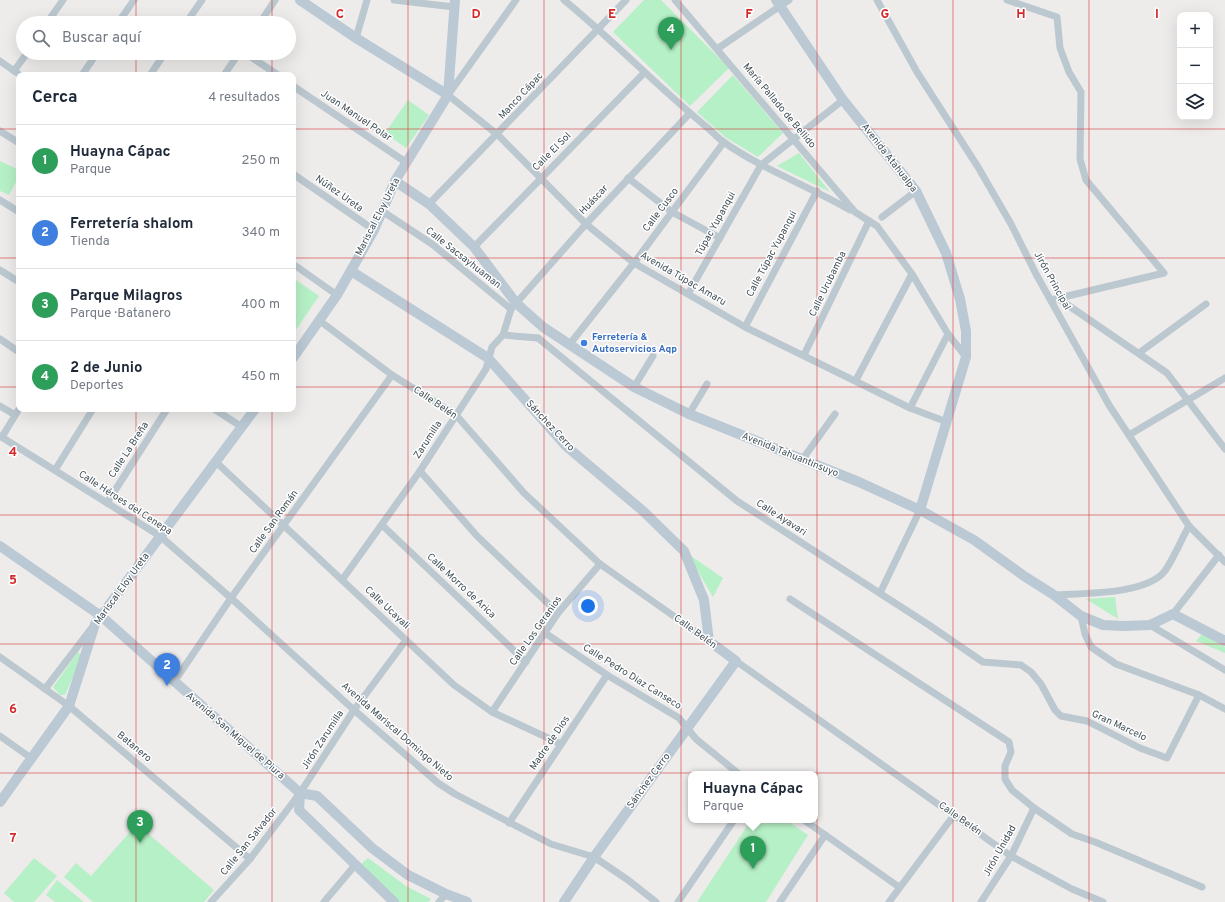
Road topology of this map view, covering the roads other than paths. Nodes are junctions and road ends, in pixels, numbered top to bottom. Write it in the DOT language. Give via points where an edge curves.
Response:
graph roads {
  1 [pos="63,0"];
  2 [pos="134,0"];
  3 [pos="202,0"];
  4 [pos="275,0"];
  5 [pos="300,0"];
  6 [pos="367,0"];
  7 [pos="394,0"];
  8 [pos="516,0"];
  9 [pos="564,0"];
  10 [pos="626,0"];
  11 [pos="675,0"];
  12 [pos="789,0"];
  13 [pos="877,0"];
  14 [pos="1007,0"];
  15 [pos="454,3"];
  16 [pos="777,3"];
  17 [pos="52,16"];
  18 [pos="123,16"];
  19 [pos="191,16"];
  20 [pos="265,16"];
  21 [pos="598,28"];
  22 [pos="356,38"];
  23 [pos="717,49"];
  24 [pos="24,60"];
  25 [pos="92,60"];
  26 [pos="160,60"];
  27 [pos="234,60"];
  28 [pos="256,60"];
  29 [pos="0,62"];
  30 [pos="16,72"];
  31 [pos="18,72"];
  32 [pos="84,72"];
  33 [pos="152,72"];
  34 [pos="226,72"];
  35 [pos="274,72"];
  36 [pos="644,73"];
  37 [pos="296,88"];
  38 [pos="448,95"];
  39 [pos="843,100"];
  40 [pos="688,114"];
  41 [pos="0,131"];
  42 [pos="498,135"];
  43 [pos="793,139"];
  44 [pos="16,141"];
  45 [pos="724,142"];
  46 [pos="407,163"];
  47 [pos="761,165"];
  48 [pos="296,176"];
  49 [pos="541,178"];
  50 [pos="628,178"];
  51 [pos="395,181"];
  52 [pos="817,191"];
  53 [pos="916,191"];
  54 [pos="1,202"];
  55 [pos="429,204"];
  56 [pos="16,210"];
  57 [pos="382,211"];
  58 [pos="672,212"];
  59 [pos="855,212"];
  60 [pos="882,217"];
  61 [pos="869,221"];
  62 [pos="586,224"];
  63 [pos="374,230"];
  64 [pos="720,238"];
  65 [pos="474,247"];
  66 [pos="634,263"];
  67 [pos="296,266"];
  68 [pos="0,270"];
  69 [pos="351,271"];
  70 [pos="912,274"];
  71 [pos="16,280"];
  72 [pos="688,294"];
  73 [pos="337,295"];
  74 [pos="1059,299"];
  75 [pos="1051,300"];
  76 [pos="1206,304"];
  77 [pos="514,306"];
  78 [pos="320,321"];
  79 [pos="542,327"];
  80 [pos="745,327"];
  81 [pos="948,334"];
  82 [pos="503,335"];
  83 [pos="538,338"];
  84 [pos="0,339"];
  85 [pos="569,345"];
  86 [pos="16,350"];
  87 [pos="1139,353"];
  88 [pos="296,354"];
  89 [pos="804,355"];
  90 [pos="653,356"];
  91 [pos="488,358"];
  92 [pos="966,358"];
  93 [pos="392,374"];
  94 [pos="1225,378"];
  95 [pos="856,380"];
  96 [pos="707,384"];
  97 [pos="634,387"];
  98 [pos="1188,401"];
  99 [pos="0,406"];
  100 [pos="910,408"];
  101 [pos="16,412"];
  102 [pos="17,412"];
  103 [pos="91,412"];
  104 [pos="165,412"];
  105 [pos="219,412"];
  106 [pos="253,412"];
  107 [pos="689,414"];
  108 [pos="835,414"];
  109 [pos="456,416"];
  110 [pos="947,422"];
  111 [pos="242,427"];
  112 [pos="1129,435"];
  113 [pos="1,437"];
  114 [pos="1225,449"];
  115 [pos="802,460"];
  116 [pos="216,462"];
  117 [pos="55,470"];
  118 [pos="420,470"];
  119 [pos="107,503"];
  120 [pos="920,510"];
  121 [pos="382,525"];
  122 [pos="284,526"];
  123 [pos="1189,526"];
  124 [pos="160,536"];
  125 [pos="0,546"];
  126 [pos="1219,555"];
  127 [pos="1225,562"];
  128 [pos="600,564"];
  129 [pos="342,580"];
  130 [pos="880,593"];
  131 [pos="1054,595"];
  132 [pos="231,598"];
  133 [pos="790,599"];
  134 [pos="558,613"];
  135 [pos="1173,614"];
  136 [pos="1080,616"];
  137 [pos="98,620"];
  138 [pos="1150,625"];
  139 [pos="545,633"];
  140 [pos="406,640"];
  141 [pos="709,641"];
  142 [pos="1225,641"];
  143 [pos="0,657"];
  144 [pos="736,661"];
  145 [pos="526,662"];
  146 [pos="1225,670"];
  147 [pos="607,675"];
  148 [pos="1034,676"];
  149 [pos="174,682"];
  150 [pos="45,689"];
  151 [pos="1199,695"];
  152 [pos="69,706"];
  153 [pos="1225,709"];
  154 [pos="354,710"];
  155 [pos="492,712"];
  156 [pos="688,729"];
  157 [pos="0,736"];
  158 [pos="561,744"];
  159 [pos="31,758"];
  160 [pos="736,771"];
  161 [pos="300,793"];
  162 [pos="0,802"];
  163 [pos="1034,808"];
  164 [pos="954,815"];
  165 [pos="509,823"];
  166 [pos="732,823"];
  167 [pos="808,823"];
  168 [pos="825,835"];
  169 [pos="1011,856"];
  170 [pos="594,857"];
  171 [pos="250,859"];
  172 [pos="356,864"];
  173 [pos="899,887"];
  174 [pos="1202,887"];
  175 [pos="442,898"];
  176 [pos="211,902"];
  177 [pos="324,902"];
  178 [pos="394,902"];
  179 [pos="467,902"];
  180 [pos="564,902"];
  181 [pos="656,902"];
  182 [pos="678,902"];
  183 [pos="780,902"];
  184 [pos="889,902"];
  185 [pos="981,902"];
  186 [pos="1103,902"];
  1 -- 17 [label="street"];
  2 -- 18 [label="street"];
  3 -- 19 [label="street"];
  4 -- 20 [label="street"];
  5 -- 22 [label="street"];
  6 -- 22 [label="street"];
  7 -- 15 [label="street"];
  8 -- 38 [label="street"];
  9 -- 21 [label="street"];
  10 -- 21 [label="street, Manco Cápac"];
  11 -- 23 [label="street, María Pallado de Bellido"];
  12 -- 16 [label="street"];
  13 -- 75 [label="street, Jirón Principal" via="917,72 978,167"];
  14 -- 74 [label="street" via="1057,17 1060,48 1069,72 1081,92 1080,159 1086,180 1164,273"];
  15 -- 38 [label="street"];
  16 -- 23 [label="street"];
  16 -- 39 [label="street, Avenida Atahualpa"];
  21 -- 36 [label="street"];
  21 -- 42 [label="street, Manco Cápac"];
  22 -- 38 [label="street"];
  23 -- 43 [label="street, María Pallado de Bellido"];
  24 -- 31 [label="street"];
  25 -- 32 [label="street"];
  26 -- 33 [label="street"];
  27 -- 34 [label="street"];
  28 -- 35 [label="street"];
  29 -- 30 [label="street"];
  36 -- 40 [label="street"];
  36 -- 49 [label="street, Calle El Sol"];
  37 -- 46 [label="street, Juan Manuel Polar"];
  38 -- 42 [label="street, Avenida Túpac Amaru"];
  38 -- 46 [label="street, Mariscal Eloy Ureta"];
  39 -- 43 [label="street"];
  39 -- 53 [label="street, Avenida Atahualpa"];
  40 -- 45 [label="street"];
  40 -- 50 [label="street, Huáscar"];
  41 -- 44 [label="street"];
  42 -- 49 [label="street, Avenida Túpac Amaru"];
  42 -- 55 [label="street, Manco Cápac"];
  43 -- 47 [label="street"];
  43 -- 59 [label="street, María Pallado de Bellido"];
  45 -- 47 [label="street"];
  45 -- 58 [label="street, Calle Cusco"];
  46 -- 51 [label="street, Mariscal Eloy Ureta"];
  47 -- 52 [label="street"];
  47 -- 64 [label="street, Túpac Yupanqui"];
  48 -- 63 [label="street, Núñez Ureta"];
  49 -- 62 [label="street, Avenida Túpac Amaru"];
  49 -- 65 [label="street, Calle El Sol"];
  50 -- 58 [label="street"];
  50 -- 62 [label="street, Huáscar"];
  51 -- 55 [label="street, Avenida Tahuantinsuyo"];
  51 -- 57 [label="street, Mariscal Eloy Ureta"];
  52 -- 59 [label="street"];
  52 -- 80 [label="street, Calle Túpac Yupanqui"];
  53 -- 60 [label="street"];
  53 -- 92 [label="street, Avenida Atahualpa" via="946,253 960,299 966,331"];
  54 -- 56 [label="street"];
  55 -- 65 [label="street, Avenida Tahuantinsuyo"];
  57 -- 63 [label="street, Mariscal Eloy Ureta"];
  57 -- 77 [label="street, Calle Sacsayhuaman" via="432,244"];
  58 -- 64 [label="street"];
  58 -- 66 [label="street, Calle Cusco"];
  59 -- 61 [label="street, María Pallado de Bellido"];
  61 -- 70 [label="street" via="878,226"];
  61 -- 89 [label="street, Calle Urubamba"];
  62 -- 66 [label="street, Avenida Túpac Amaru"];
  62 -- 77 [label="street, Huáscar"];
  63 -- 69 [label="street, Mariscal Eloy Ureta"];
  64 -- 72 [label="street, Túpac Yupanqui"];
  65 -- 77 [label="street, Avenida Tahuantinsuyo"];
  66 -- 72 [label="street, Avenida Túpac Amaru"];
  66 -- 85 [label="street, Calle Cusco"];
  67 -- 73 [label="street"];
  68 -- 71 [label="street"];
  69 -- 73 [label="street, Mariscal Eloy Ureta"];
  69 -- 91 [label="street, Sánchez Cerro"];
  70 -- 81 [label="street"];
  70 -- 95 [label="street"];
  72 -- 80 [label="street, Avenida Túpac Amaru"];
  73 -- 78 [label="street, Mariscal Eloy Ureta"];
  74 -- 75 [label="street"];
  74 -- 87 [label="street"];
  75 -- 112 [label="street, Jirón Principal" via="1109,405"];
  76 -- 87 [label="street"];
  77 -- 79 [label="street, Avenida Tahuantinsuyo"];
  77 -- 82 [label="street, Zarumilla"];
  78 -- 88 [label="street, Mariscal Eloy Ureta"];
  78 -- 93 [label="street, Calle Belén"];
  79 -- 83 [label="street"];
  79 -- 85 [label="street, Avenida Tahuantinsuyo"];
  80 -- 89 [label="street, Avenida Túpac Amaru"];
  81 -- 92 [label="street"];
  81 -- 100 [label="street"];
  82 -- 83 [label="street"];
  82 -- 91 [label="street, Zarumilla" via="492,347"];
  83 -- 130 [label="street, Calle Ayavari" via="737,501"];
  84 -- 86 [label="street"];
  85 -- 97 [label="street, Avenida Tahuantinsuyo"];
  87 -- 98 [label="street" via="1168,373"];
  89 -- 95 [label="street, Avenida Túpac Amaru"];
  90 -- 97 [label="street"];
  91 -- 109 [label="street, Zarumilla" via="486,369"];
  91 -- 141 [label="street, Sánchez Cerro" via="566,446 644,511 684,550 704,600"];
  92 -- 110 [label="street, Avenida Atahualpa"];
  93 -- 109 [label="street, Calle Belén"];
  93 -- 122 [label="street, Calle San Román"];
  94 -- 98 [label="street"];
  95 -- 100 [label="street, Avenida Túpac Amaru"];
  96 -- 107 [label="street"];
  97 -- 107 [label="street, Avenida Tahuantinsuyo"];
  98 -- 112 [label="street"];
  98 -- 114 [label="street"];
  99 -- 101 [label="street"];
  100 -- 110 [label="street, Avenida Túpac Amaru"];
  102 -- 113 [label="street"];
  103 -- 117 [label="street"];
  104 -- 119 [label="street, Calle La Breña"];
  105 -- 111 [label="street"];
  106 -- 111 [label="street, Mariscal Eloy Ureta"];
  107 -- 115 [label="street, Avenida Tahuantinsuyo"];
  108 -- 115 [label="street"];
  109 -- 118 [label="street, Zarumilla"];
  109 -- 128 [label="street, Calle Belén" via="524,493"];
  110 -- 120 [label="street, Avenida Atahualpa"];
  111 -- 116 [label="street, Mariscal Eloy Ureta"];
  112 -- 123 [label="street, Jirón Principal"];
  113 -- 117 [label="street, Calle Héroes del Cenepa"];
  115 -- 120 [label="street, Avenida Tahuantinsuyo"];
  116 -- 122 [label="street, Calle Ucayali"];
  116 -- 124 [label="street, Mariscal Eloy Ureta"];
  117 -- 119 [label="street, Calle Héroes del Cenepa"];
  118 -- 121 [label="street, Zarumilla"];
  118 -- 134 [label="street" via="477,536"];
  119 -- 124 [label="street, Calle Héroes del Cenepa"];
  120 -- 130 [label="street"];
  120 -- 131 [label="street, Avenida Tahuantinsuyo" via="974,540"];
  121 -- 129 [label="street, Zarumilla"];
  121 -- 145 [label="street, Calle Morro de Arica"];
  122 -- 129 [label="street, Calle Ucayali"];
  122 -- 132 [label="street, Calle San Román"];
  123 -- 126 [label="street, Jirón Principal"];
  123 -- 131 [label="street" via="1163,572 1143,585 1125,590"];
  124 -- 132 [label="street, Calle Héroes del Cenepa"];
  124 -- 137 [label="street, Mariscal Eloy Ureta"];
  125 -- 137 [label="street, Avenida San Miguel de Piura"];
  126 -- 127 [label="street, Jirón Principal"];
  126 -- 135 [label="street"];
  128 -- 134 [label="street, Calle Los Geranios"];
  128 -- 141 [label="street, Calle Belén"];
  129 -- 140 [label="street, Calle Ucayali"];
  130 -- 148 [label="street, Calle Ayavari" via="983,662 1021,664"];
  131 -- 136 [label="street, Avenida Tahuantinsuyo"];
  132 -- 149 [label="street, Calle San Román"];
  132 -- 154 [label="street, Avenida Mariscal Domingo Nieto"];
  133 -- 163 [label="street" via="1009,742 1011,752 1005,766 1005,779 1012,790"];
  134 -- 139 [label="street, Calle Los Geranios"];
  135 -- 138 [label="street, Avenida Tahuantinsuyo"];
  135 -- 142 [label="street"];
  136 -- 138 [label="street, Avenida Tahuantinsuyo" via="1103,625"];
  136 -- 151 [label="street" via="1091,647 1116,664"];
  137 -- 149 [label="street, Avenida San Miguel de Piura"];
  137 -- 150 [label="street"];
  137 -- 152 [label="street, Mariscal Eloy Ureta"];
  138 -- 146 [label="street"];
  139 -- 145 [label="street, Calle Los Geranios"];
  139 -- 147 [label="street, Calle Pedro Diaz Canseco"];
  140 -- 154 [label="street, Jirón Zarumilla"];
  140 -- 155 [label="street, Calle Ucayali" via="454,685"];
  141 -- 144 [label="street, Calle Belén"];
  143 -- 150 [label="street, Batanero"];
  144 -- 156 [label="street, Sánchez Cerro"];
  144 -- 164 [label="street, Calle Belén"];
  145 -- 155 [label="street, Calle Los Geranios"];
  147 -- 156 [label="street, Calle Pedro Diaz Canseco" via="679,718"];
  147 -- 158 [label="street, Madre de Dios"];
  148 -- 151 [label="street, Gran Marcelo" via="1061,716 1087,721 1140,748 1167,758"];
  149 -- 161 [label="street, Avenida San Miguel de Piura"];
  150 -- 152 [label="street, Batanero"];
  151 -- 153 [label="street"];
  152 -- 159 [label="street, Mariscal Eloy Ureta"];
  152 -- 171 [label="street, Batanero"];
  154 -- 161 [label="street, Jirón Zarumilla"];
  154 -- 165 [label="street, Avenida Mariscal Domingo Nieto" via="438,783"];
  155 -- 158 [label="street, Calle Ucayali"];
  156 -- 160 [label="street, Calle Pedro Diaz Canseco" via="696,739"];
  156 -- 170 [label="street, Sánchez Cerro"];
  157 -- 159 [label="street"];
  158 -- 165 [label="street, Madre de Dios"];
  159 -- 162 [label="street, Mariscal Eloy Ureta"];
  161 -- 171 [label="street, Calle San Salvador"];
  161 -- 172 [label="street" via="299,810"];
  161 -- 175 [label="street, Avenida San Miguel de Piura" via="317,796 378,853"];
  163 -- 169 [label="street, Jirón Unidad"];
  163 -- 174 [label="street" via="1072,834"];
  164 -- 169 [label="street, Calle Belén"];
  164 -- 173 [label="street"];
  165 -- 170 [label="street, Avenida Mariscal Domingo Nieto" via="551,844"];
  166 -- 182 [label="street"];
  167 -- 168 [label="street"];
  168 -- 173 [label="street"];
  168 -- 183 [label="street"];
  169 -- 185 [label="street, Jirón Unidad"];
  169 -- 186 [label="street, Calle Belén"];
  170 -- 180 [label="street, Sánchez Cerro"];
  170 -- 181 [label="street, Avenida Mariscal Domingo Nieto"];
  171 -- 176 [label="street, Calle San Salvador"];
  172 -- 177 [label="street"];
  172 -- 178 [label="street"];
  173 -- 184 [label="street"];
  175 -- 179 [label="street, Avenida San Miguel de Piura"];
}
